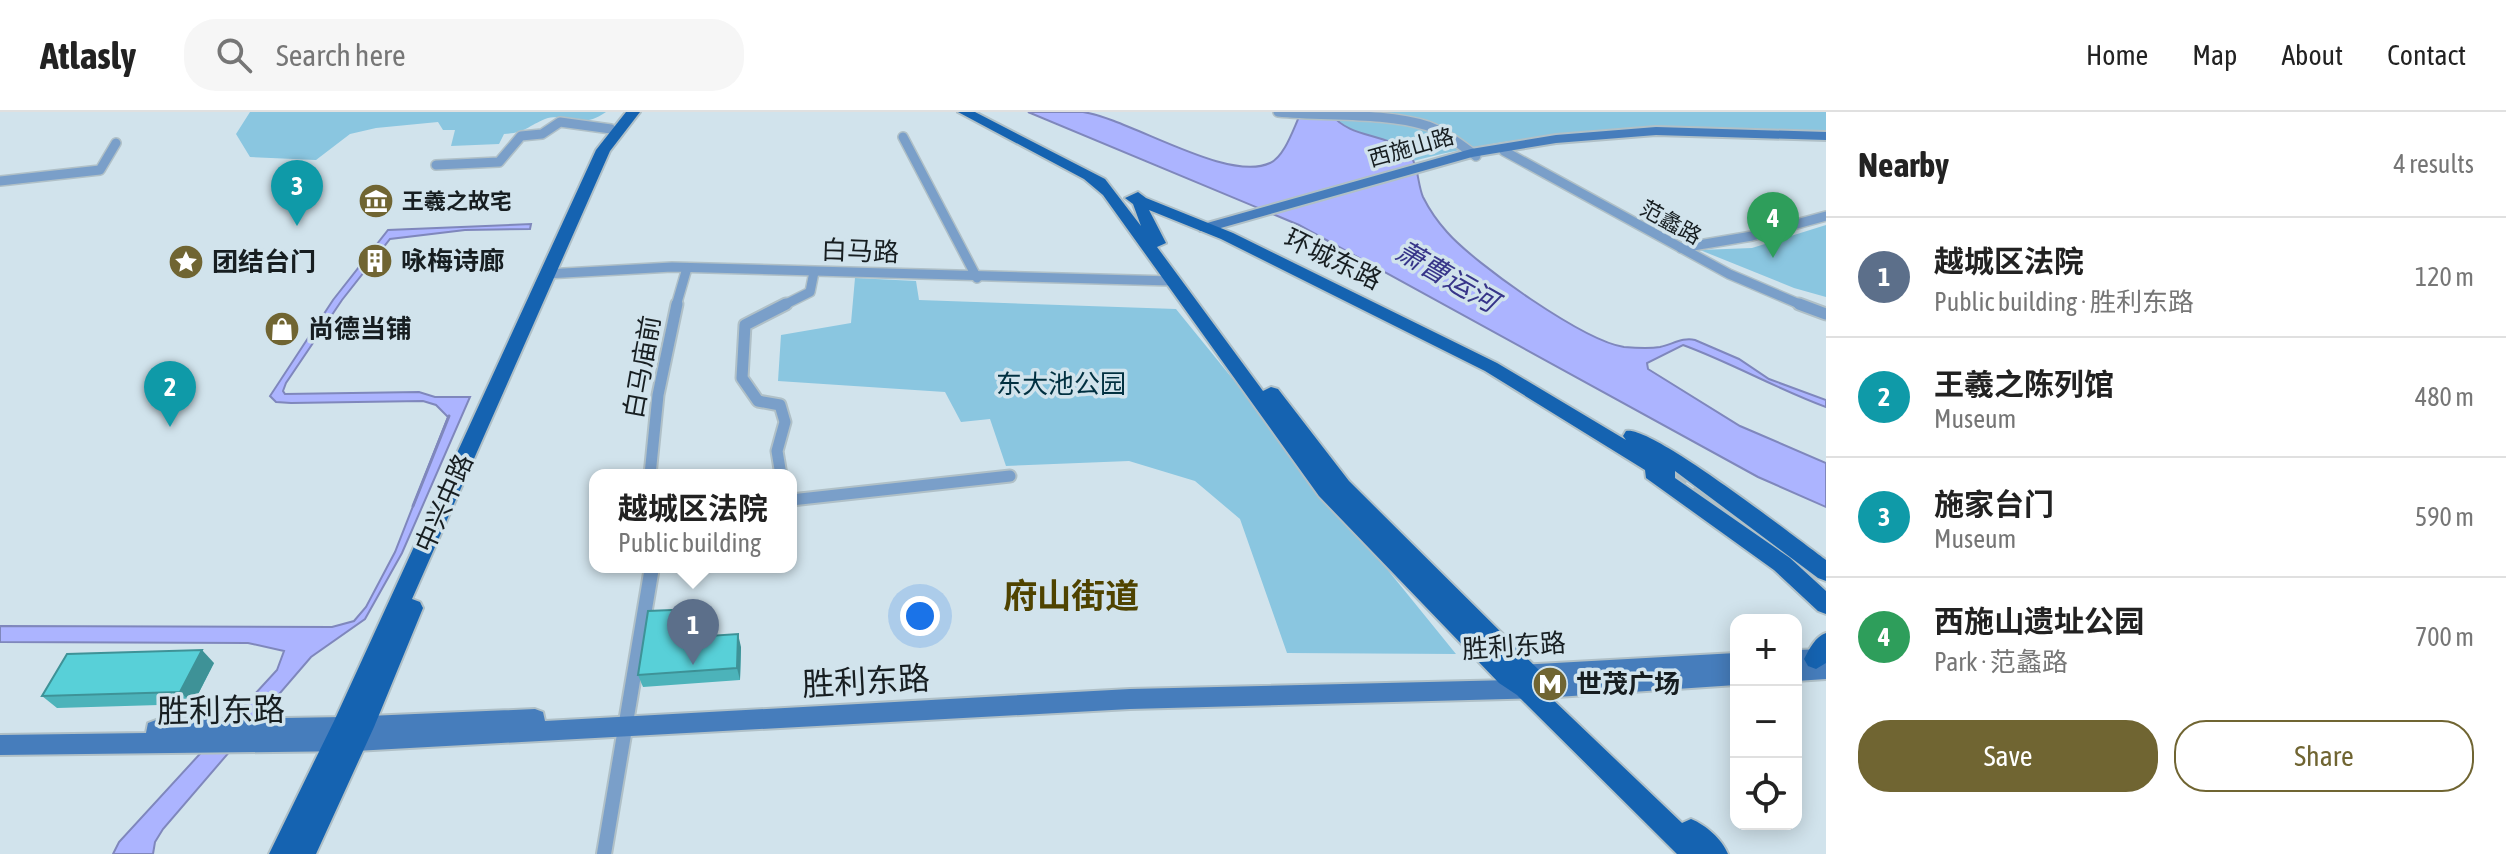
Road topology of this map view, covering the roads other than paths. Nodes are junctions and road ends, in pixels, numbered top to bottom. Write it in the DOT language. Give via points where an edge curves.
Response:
graph roads {
  1 [pos="624,112"];
  2 [pos="633,112"];
  3 [pos="642,112"];
  4 [pos="649,112"];
  5 [pos="955,112"];
  6 [pos="965,112"];
  7 [pos="974,112"];
  8 [pos="982,112"];
  9 [pos="1278,112"];
  10 [pos="1289,114"];
  11 [pos="611,129"];
  12 [pos="903,137"];
  13 [pos="1826,138"];
  14 [pos="116,143"];
  15 [pos="1504,151"];
  16 [pos="1050,154"];
  17 [pos="1471,155"];
  18 [pos="606,156"];
  19 [pos="436,165"];
  20 [pos="1090,176"];
  21 [pos="0,181"];
  22 [pos="1137,198"];
  23 [pos="1826,216"];
  24 [pos="1247,218"];
  25 [pos="1208,227"];
  26 [pos="1229,235"];
  27 [pos="1680,248"];
  28 [pos="687,268"];
  29 [pos="814,272"];
  30 [pos="552,274"];
  31 [pos="977,278"];
  32 [pos="1172,281"];
  33 [pos="1826,314"];
  34 [pos="1444,340"];
  35 [pos="650,469"];
  36 [pos="780,469"];
  37 [pos="1670,472"];
  38 [pos="1010,476"];
  39 [pos="797,499"];
  40 [pos="1826,572"];
  41 [pos="651,573"];
  42 [pos="1826,605"];
  43 [pos="1730,663"];
  44 [pos="1730,676"];
  45 [pos="1525,681"];
  46 [pos="627,720"];
  47 [pos="0,732"];
  48 [pos="350,734"];
  49 [pos="222,736"];
  50 [pos="0,745"];
  51 [pos="282,854"];
  52 [pos="302,854"];
  53 [pos="604,854"];
  54 [pos="1696,854"];
  55 [pos="1715,854"];
  1 -- 11 [label="main road"];
  2 -- 18 [label="main road"];
  3 -- 18 [label="main road"];
  4 -- 18 [label="main road"];
  5 -- 20 [label="main road" via="1034,155"];
  6 -- 16 [label="main road, 环城东路"];
  7 -- 16 [label="main road, 环城东路"];
  8 -- 20 [label="main road" via="1074,158"];
  9 -- 10 [label="street"];
  10 -- 17 [label="street" via="1402,120 1440,132"];
  11 -- 18 [label="main road" via="599,144"];
  11 -- 19 [label="street" via="560,122 542,134 521,136 499,162"];
  12 -- 31 [label="street"];
  13 -- 15 [label="main road, 西施山路" via="1658,133"];
  13 -- 17 [label="main road, 西施山路" via="1656,131 1556,139"];
  14 -- 21 [label="street" via="100,170"];
  15 -- 17 [label="main road, 西施山路"];
  15 -- 27 [label="street, 范蠡路"];
  16 -- 20 [label="main road, 环城东路"];
  17 -- 24 [label="main road, 西施山路"];
  18 -- 30 [label="main road, 中兴中路"];
  20 -- 22 [label="main road, 环城东路"];
  20 -- 32 [label="main road" via="1108,192"];
  22 -- 25 [label="main road, 环城东路"];
  22 -- 45 [label="main road" via="1153,235 1189,286 1342,486"];
  23 -- 27 [label="street"];
  24 -- 25 [label="main road, 西施山路"];
  24 -- 26 [label="main road, 西施山路"];
  25 -- 26 [label="main road, 环城东路"];
  26 -- 34 [label="main road, 环城东路"];
  27 -- 33 [label="street, 范蠡路" via="1775,296"];
  28 -- 29 [label="street, 白马路"];
  28 -- 30 [label="street, 白马路"];
  28 -- 35 [label="street, 白马庙前" via="664,345"];
  29 -- 31 [label="street, 白马路"];
  29 -- 36 [label="street" via="810,292 745,325 742,378 758,401 780,405 785,422 777,451"];
  30 -- 48 [label="main road, 中兴中路"];
  31 -- 32 [label="street, 白马路"];
  32 -- 45 [label="main road" via="1326,491"];
  34 -- 37 [label="main road, 环城东路" via="1545,391"];
  34 -- 40 [label="main road" via="1491,353 1684,467"];
  34 -- 42 [label="main road" via="1467,361 1667,482 1782,564"];
  38 -- 39 [label="street"];
  41 -- 46 [label="street"];
  43 -- 45 [label="main road, 胜利东路"];
  44 -- 45 [label="main road, 胜利东路"];
  45 -- 46 [label="main road, 胜利东路"];
  45 -- 54 [label="main road"];
  45 -- 55 [label="main road"];
  46 -- 48 [label="main road, 胜利东路"];
  46 -- 53 [label="street"];
  47 -- 49 [label="main road, 胜利东路"];
  48 -- 49 [label="main road, 胜利东路"];
  48 -- 51 [label="main road, 中兴中路"];
  48 -- 52 [label="main road, 中兴中路"];
  49 -- 50 [label="main road, 胜利东路"];
}
